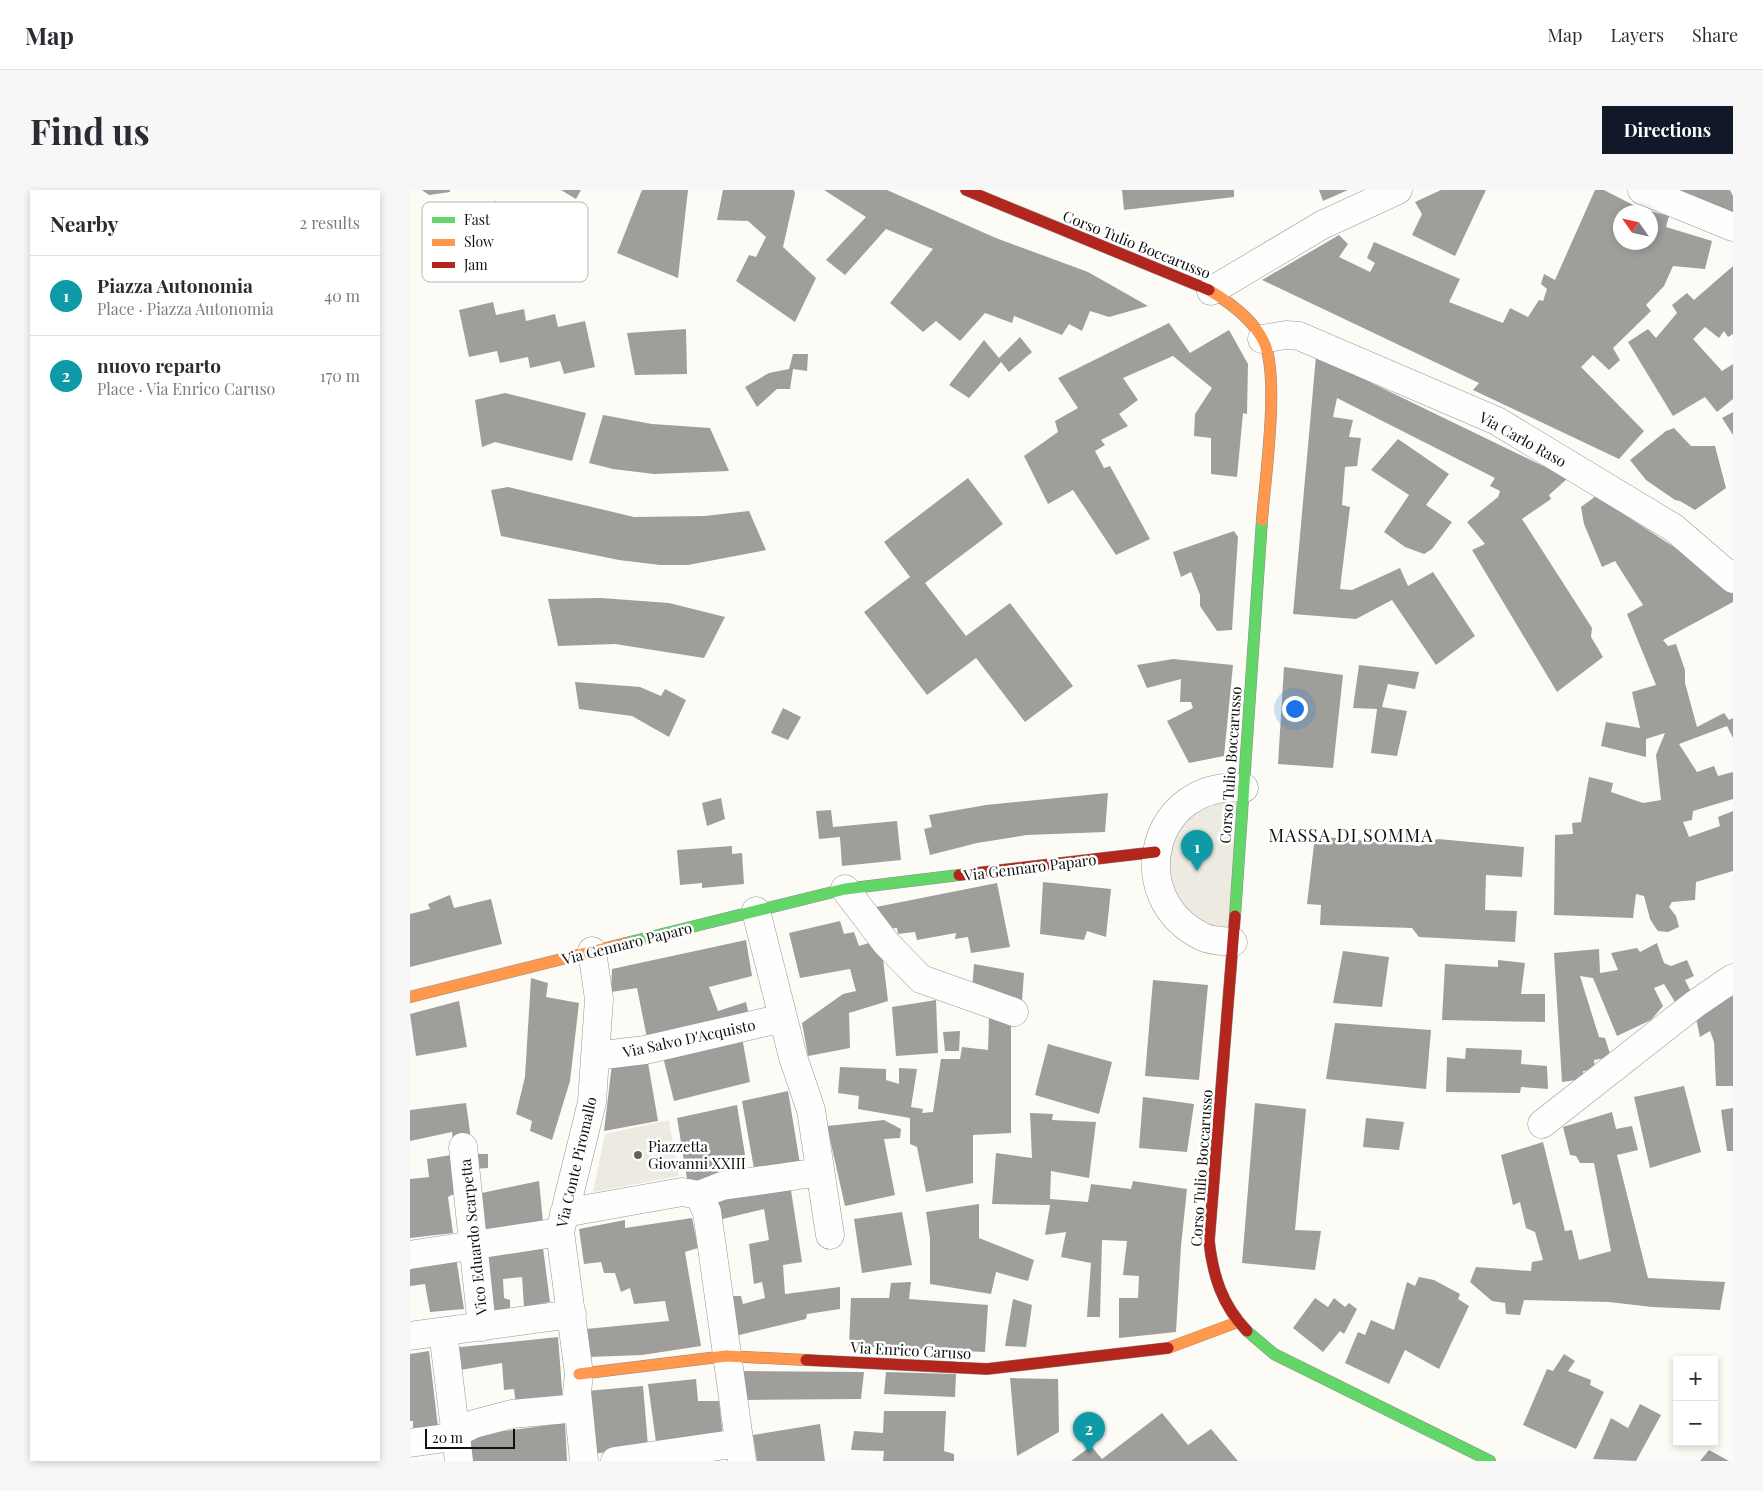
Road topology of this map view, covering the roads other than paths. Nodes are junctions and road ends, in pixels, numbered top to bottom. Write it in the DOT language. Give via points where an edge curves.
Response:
graph roads {
  1 [pos="966,190"];
  2 [pos="1398,190"];
  3 [pos="1642,190"];
  4 [pos="1733,227"];
  5 [pos="1211,291"];
  6 [pos="1262,338"];
  7 [pos="1733,579"];
  8 [pos="1244,788"];
  9 [pos="1155,852"];
  10 [pos="845,889"];
  11 [pos="756,911"];
  12 [pos="1233,942"];
  13 [pos="592,951"];
  14 [pos="1733,978"];
  15 [pos="410,997"];
  16 [pos="1014,1012"];
  17 [pos="783,1018"];
  18 [pos="595,1056"];
  19 [pos="1542,1124"];
  20 [pos="463,1147"];
  21 [pos="820,1172"];
  22 [pos="699,1195"];
  23 [pos="562,1222"];
  24 [pos="830,1234"];
  25 [pos="473,1245"];
  26 [pos="410,1255"];
  27 [pos="572,1314"];
  28 [pos="1238,1322"];
  29 [pos="482,1327"];
  30 [pos="443,1332"];
  31 [pos="410,1336"];
  32 [pos="726,1356"];
  33 [pos="579,1374"];
  34 [pos="578,1408"];
  35 [pos="456,1432"];
  36 [pos="410,1443"];
  37 [pos="740,1452"];
  38 [pos="459,1461"];
  39 [pos="584,1461"];
  40 [pos="615,1461"];
  41 [pos="1490,1461"];
  1 -- 5 [label="street, Corso Tulio Boccarusso"];
  2 -- 5 [label="street" via="1322,225"];
  3 -- 4 [label="street"];
  5 -- 6 [label="street, Corso Tulio Boccarusso" via="1231,305"];
  6 -- 7 [label="street, Via Carlo Raso" via="1299,336 1497,421 1674,528"];
  6 -- 8 [label="street, Corso Tulio Boccarusso" via="1272,380"];
  8 -- 9 [label="street" via="1226,786 1209,790 1185,803 1174,812"];
  8 -- 12 [label="street, Corso Tulio Boccarusso"];
  9 -- 10 [label="street, Via Gennaro Paparo"];
  9 -- 12 [label="street" via="1158,891 1181,924 1205,938"];
  10 -- 11 [label="street, Via Gennaro Paparo"];
  10 -- 16 [label="street" via="886,944 921,979"];
  11 -- 13 [label="street, Via Gennaro Paparo"];
  11 -- 17 [label="street"];
  12 -- 28 [label="street, Corso Tulio Boccarusso" via="1209,1241 1218,1288"];
  13 -- 15 [label="street, Via Gennaro Paparo"];
  13 -- 18 [label="street, Via Conte Piromallo" via="599,999"];
  14 -- 19 [label="street"];
  17 -- 18 [label="street, Via Salvo D'Acquisto" via="645,1050"];
  17 -- 21 [label="street" via="811,1110"];
  18 -- 23 [label="street, Via Conte Piromallo" via="592,1102"];
  20 -- 25 [label="street, Vico Eduardo Scarpetta"];
  21 -- 22 [label="street" via="722,1186"];
  21 -- 24 [label="street"];
  22 -- 23 [label="street" via="682,1192"];
  22 -- 32 [label="street" via="707,1212"];
  23 -- 25 [label="street"];
  23 -- 27 [label="street, Via Conte Piromallo"];
  25 -- 26 [label="street"];
  25 -- 29 [label="street, Vico Eduardo Scarpetta"];
  27 -- 29 [label="street, Vico Eduardo Scarpetta"];
  27 -- 33 [label="street, Via Conte Piromallo"];
  28 -- 32 [label="street, Via Enrico Caruso" via="1162,1350 987,1369"];
  28 -- 41 [label="street, Corso Tulio Boccarusso" via="1247,1334 1274,1354"];
  29 -- 30 [label="street, Vico Eduardo Scarpetta"];
  30 -- 31 [label="street, Vico Eduardo Scarpetta"];
  30 -- 35 [label="street"];
  32 -- 33 [label="street, Via Enrico Caruso"];
  32 -- 37 [label="street"];
  33 -- 34 [label="street, Via Conte Piromallo"];
  34 -- 35 [label="street" via="512,1414"];
  34 -- 39 [label="street, Via Conte Piromallo"];
  35 -- 36 [label="street" via="446,1438"];
  35 -- 38 [label="street"];
  37 -- 40 [label="street"];
}
